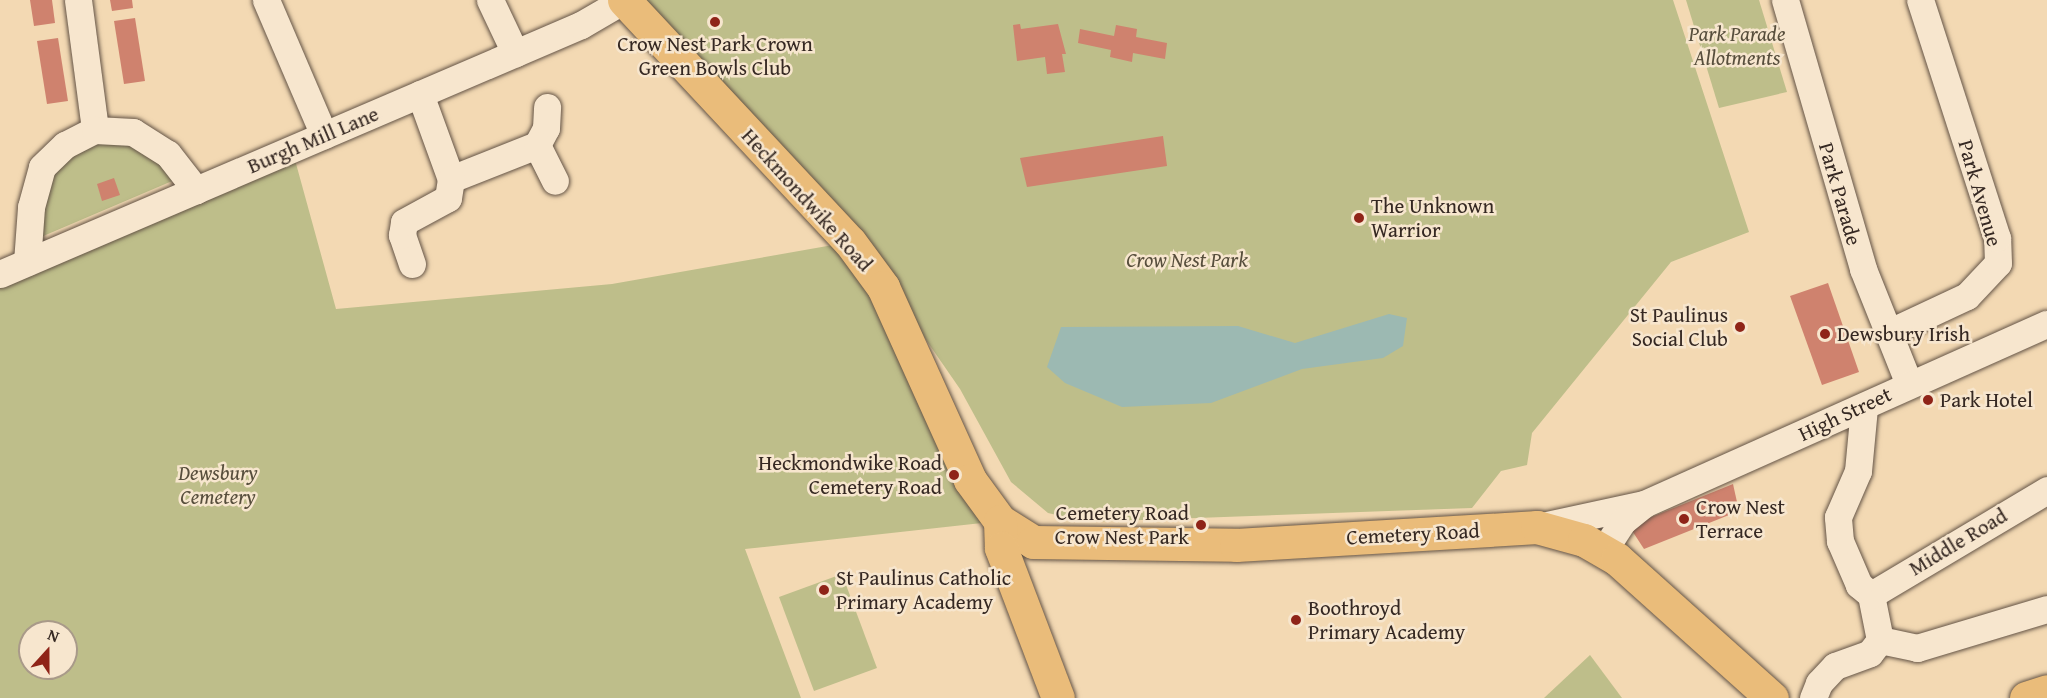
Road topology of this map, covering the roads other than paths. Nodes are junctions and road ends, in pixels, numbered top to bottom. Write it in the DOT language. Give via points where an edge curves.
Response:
graph roads {
  1 [pos="78,0"];
  2 [pos="266,0"];
  3 [pos="490,0"];
  4 [pos="624,0"];
  5 [pos="1785,0"];
  6 [pos="1920,0"];
  7 [pos="515,53"];
  8 [pos="420,94"];
  9 [pos="547,107"];
  10 [pos="95,130"];
  11 [pos="324,135"];
  12 [pos="537,146"];
  13 [pos="451,179"];
  14 [pos="555,181"];
  15 [pos="196,190"];
  16 [pos="27,262"];
  17 [pos="412,264"];
  18 [pos="0,274"];
  19 [pos="2047,324"];
  20 [pos="1890,332"];
  21 [pos="1909,384"];
  22 [pos="1864,407"];
  23 [pos="2047,490"];
  24 [pos="1644,504"];
  25 [pos="1000,521"];
  26 [pos="1537,527"];
  27 [pos="1604,550"];
  28 [pos="1871,595"];
  29 [pos="2047,609"];
  30 [pos="1880,640"];
  31 [pos="2047,691"];
  32 [pos="1058,698"];
  33 [pos="1772,698"];
  34 [pos="1813,698"];
  35 [pos="2026,698"];
  1 -- 10 [label="street"];
  2 -- 11 [label="street"];
  3 -- 7 [label="street"];
  4 -- 7 [label="street, Burgh Mill Lane" via="581,25"];
  4 -- 25 [label="main road, Heckmondwike Road" via="850,242 883,287 970,480"];
  5 -- 20 [label="street, Park Parade" via="1843,206 1863,269"];
  6 -- 20 [label="street, Park Avenue" via="1997,238 1998,263 1967,296"];
  7 -- 8 [label="street, Burgh Mill Lane"];
  8 -- 11 [label="street, Burgh Mill Lane"];
  8 -- 13 [label="street"];
  9 -- 12 [label="street" via="546,128"];
  10 -- 15 [label="street" via="133,132 168,154"];
  10 -- 16 [label="street" via="65,145 42,167 31,207"];
  11 -- 15 [label="street, Burgh Mill Lane"];
  12 -- 13 [label="street"];
  12 -- 14 [label="street"];
  13 -- 17 [label="street" via="448,198 404,222 402,235"];
  15 -- 16 [label="street, Burgh Mill Lane"];
  16 -- 18 [label="street, Burgh Mill Lane"];
  19 -- 21 [label="street, High Street"];
  20 -- 21 [label="street, Park Parade"];
  21 -- 22 [label="street, High Street"];
  22 -- 24 [label="street, High Street"];
  22 -- 28 [label="street" via="1858,471 1838,517 1840,541 1850,568 1859,585"];
  23 -- 28 [label="street, Middle Road"];
  24 -- 26 [label="street, High Street"];
  24 -- 27 [label="street, High Street" via="1623,521"];
  25 -- 26 [label="main road, Cemetery Road" via="1033,542 1083,545 1236,545"];
  25 -- 32 [label="main road" via="1001,548"];
  26 -- 27 [label="main road, Cemetery Road"];
  27 -- 33 [label="main road, Cemetery Road" via="1660,594"];
  28 -- 30 [label="street"];
  29 -- 30 [label="street" via="1917,648"];
  30 -- 34 [label="street" via="1870,653 1835,666 1819,683"];
  31 -- 35 [label="main road"];
}
